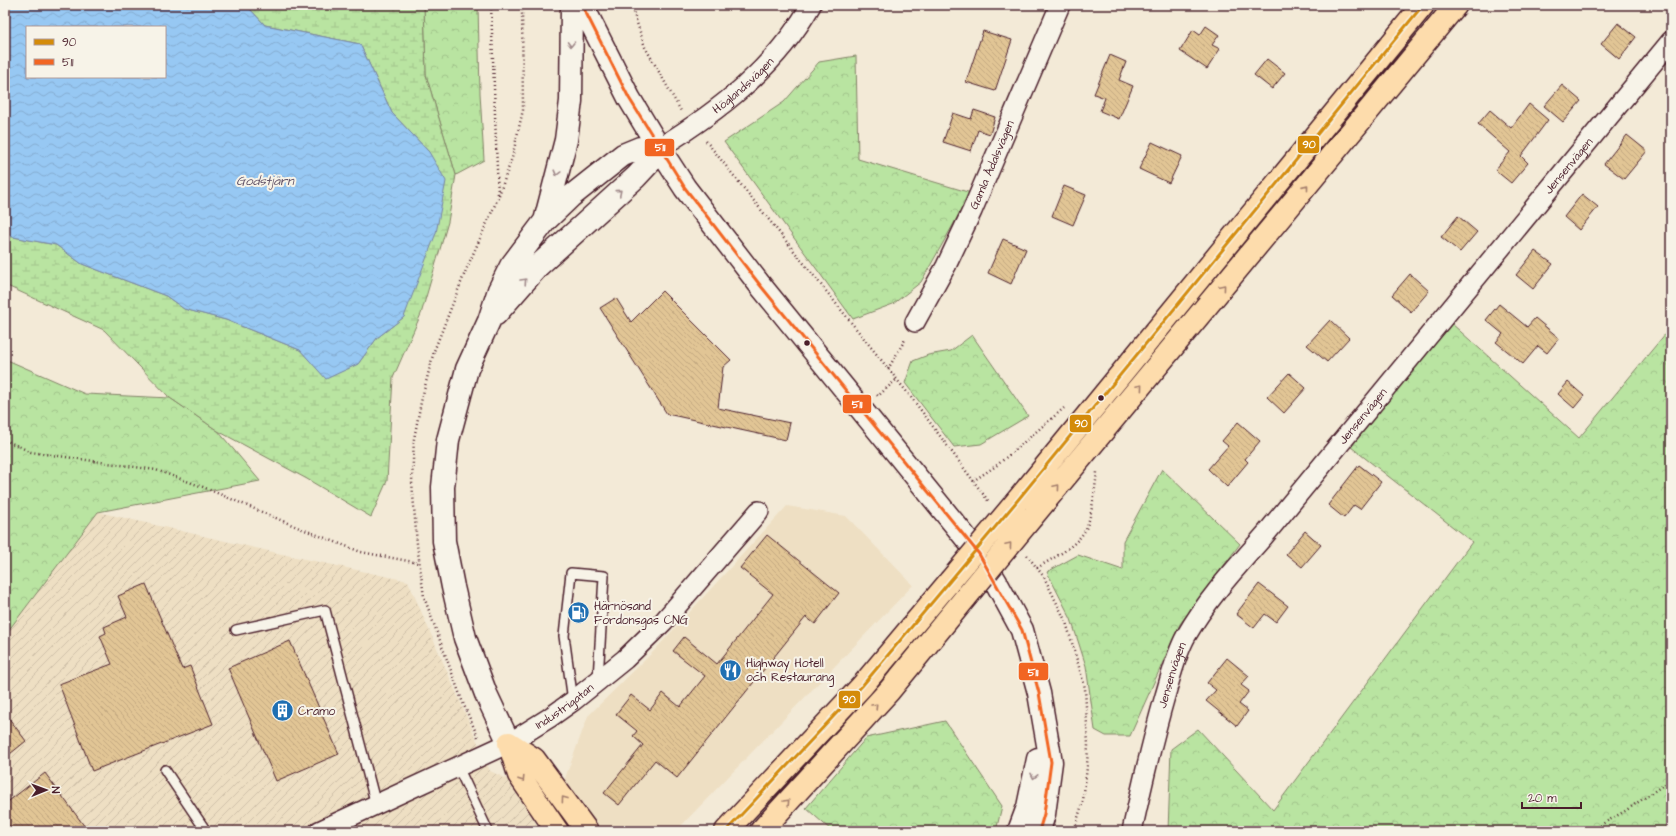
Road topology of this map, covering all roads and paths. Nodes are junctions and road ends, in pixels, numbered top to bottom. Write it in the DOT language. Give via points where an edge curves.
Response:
graph roads {
  1 [pos="491,5"];
  2 [pos="522,5"];
  3 [pos="572,5"];
  4 [pos="582,5"];
  5 [pos="631,5"];
  6 [pos="811,5"];
  7 [pos="1060,5"];
  8 [pos="1423,5"];
  9 [pos="1456,5"];
  10 [pos="1671,40"];
  11 [pos="694,127"];
  12 [pos="659,148"];
  13 [pos="498,198"];
  14 [pos="545,221"];
  15 [pos="489,321"];
  16 [pos="916,322"];
  17 [pos="888,369"];
  18 [pos="896,380"];
  19 [pos="878,396"];
  20 [pos="1069,404"];
  21 [pos="5,440"];
  22 [pos="1098,466"];
  23 [pos="973,481"];
  24 [pos="991,506"];
  25 [pos="759,511"];
  26 [pos="1024,549"];
  27 [pos="419,562"];
  28 [pos="1037,568"];
  29 [pos="236,630"];
  30 [pos="598,682"];
  31 [pos="573,701"];
  32 [pos="1045,724"];
  33 [pos="509,743"];
  34 [pos="486,754"];
  35 [pos="458,767"];
  36 [pos="165,770"];
  37 [pos="1671,780"];
  38 [pos="376,805"];
  39 [pos="206,831"];
  40 [pos="319,831"];
  41 [pos="488,831"];
  42 [pos="557,831"];
  43 [pos="587,831"];
  44 [pos="726,831"];
  45 [pos="761,831"];
  46 [pos="1019,831"];
  47 [pos="1039,831"];
  48 [pos="1074,831"];
  49 [pos="1132,831"];
  50 [pos="1595,831"];
  1 -- 13 [label="path"];
  2 -- 13 [label="path" via="523,110 512,158"];
  3 -- 14 [label="main road, one-way" via="571,101 566,140"];
  4 -- 12 [label="main road" via="629,98"];
  5 -- 11 [label="path" via="645,47 682,112"];
  6 -- 11 [label="street, Höglandsvägen" via="788,41 759,73"];
  7 -- 16 [label="street, Gamla Ådalsvägen" via="972,210"];
  8 -- 44 [label="highway, bridge" via="1017,501 862,686"];
  45 -- 9 [label="highway, one-way, bridge" via="889,691"];
  10 -- 49 [label="street, Jensenvägen" via="1200,614 1186,637 1175,663 1150,745"];
  11 -- 12 [label="street, Höglandsvägen"];
  11 -- 17 [label="path"];
  12 -- 14 [label="main road" via="640,148 624,155 570,197"];
  15 -- 12 [label="main road, one-way" via="539,265 636,177"];
  12 -- 32 [label="main road" via="685,188 760,285 979,554 1022,630 1040,693"];
  13 -- 27 [label="path" via="434,351 421,402 414,439 412,482"];
  14 -- 15 [label="main road" via="511,266 499,290"];
  15 -- 33 [label="main road" via="467,369 448,440 443,487 444,540 465,638 486,694"];
  16 -- 17 [label="path"];
  17 -- 18 [label="path"];
  18 -- 19 [label="path"];
  18 -- 23 [label="path"];
  20 -- 23 [label="path" via="996,466"];
  21 -- 27 [label="path" via="31,452 156,470 361,552"];
  22 -- 28 [label="path" via="1085,531 1079,540"];
  23 -- 24 [label="path"];
  25 -- 30 [label="street, Industrigatan" via="663,622"];
  26 -- 28 [label="path"];
  27 -- 34 [label="path" via="424,597 463,703"];
  28 -- 48 [label="path" via="1066,622 1085,688 1087,767 1083,801"];
  29 -- 38 [label="lane" via="325,610"];
  30 -- 31 [label="street, Industrigatan"];
  30 -- 31 [label="lane" via="604,576 571,573 564,636"];
  31 -- 33 [label="street, Industrigatan"];
  32 -- 46 [label="main road, one-way" via="1028,807"];
  32 -- 47 [label="main road" via="1051,762 1044,814"];
  33 -- 34 [label="street, Industrigatan"];
  33 -- 42 [label="highway, one-way" via="519,775"];
  43 -- 33 [label="highway, one-way" via="534,759"];
  34 -- 35 [label="street, Industrigatan"];
  35 -- 38 [label="street, Industrigatan"];
  35 -- 41 [label="lane"];
  36 -- 39 [label="lane"];
  37 -- 50 [label="path" via="1597,827"];
  38 -- 40 [label="street, Industrigatan"];
}
